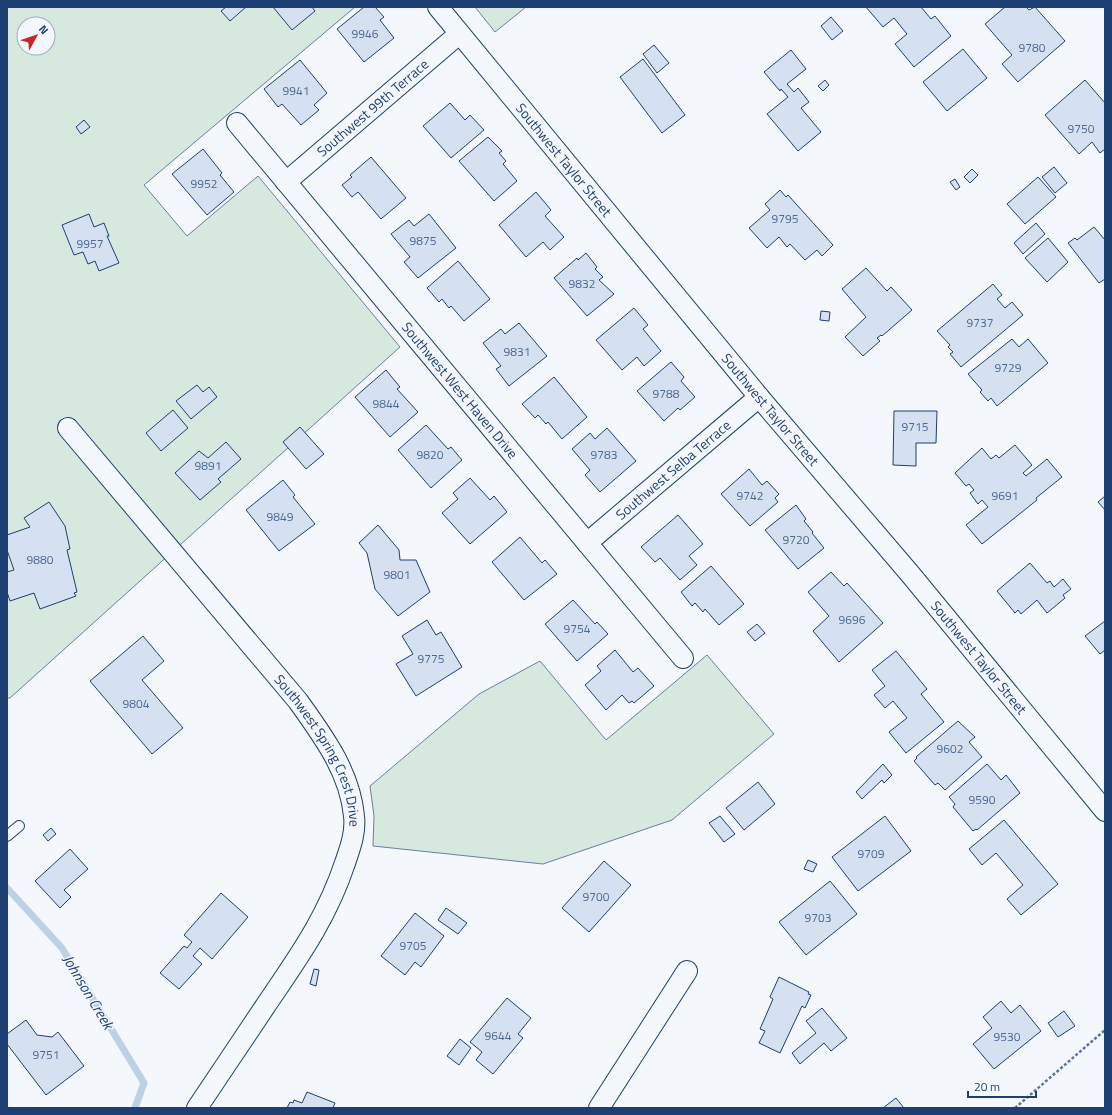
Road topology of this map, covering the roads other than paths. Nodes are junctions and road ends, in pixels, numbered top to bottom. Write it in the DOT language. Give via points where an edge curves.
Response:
graph roads {
  1 [pos="438,7"];
  2 [pos="459,34"];
  3 [pos="237,123"];
  4 [pos="286,182"];
  5 [pos="759,397"];
  6 [pos="68,428"];
  7 [pos="587,543"];
  8 [pos="683,658"];
  9 [pos="1105,811"];
  10 [pos="19,826"];
  11 [pos="7,836"];
  12 [pos="686,970"];
  13 [pos="197,1108"];
  14 [pos="599,1108"];
  1 -- 2 [label="street, Southwest Taylor Street"];
  2 -- 4 [label="street, Southwest 99th Terrace"];
  2 -- 5 [label="street, Southwest Taylor Street"];
  3 -- 4 [label="street, Southwest West Haven Drive"];
  4 -- 7 [label="street, Southwest West Haven Drive"];
  5 -- 7 [label="street, Southwest Selba Terrace"];
  5 -- 9 [label="street, Southwest Taylor Street" via="916,581"];
  6 -- 13 [label="street, Southwest Spring Crest Drive" via="298,701 330,747 340,766 351,798 354,817 352,841 336,890 324,915 313,936"];
  7 -- 8 [label="street, Southwest West Haven Drive"];
  10 -- 11 [label="lane"];
  12 -- 14 [label="street"];
}
